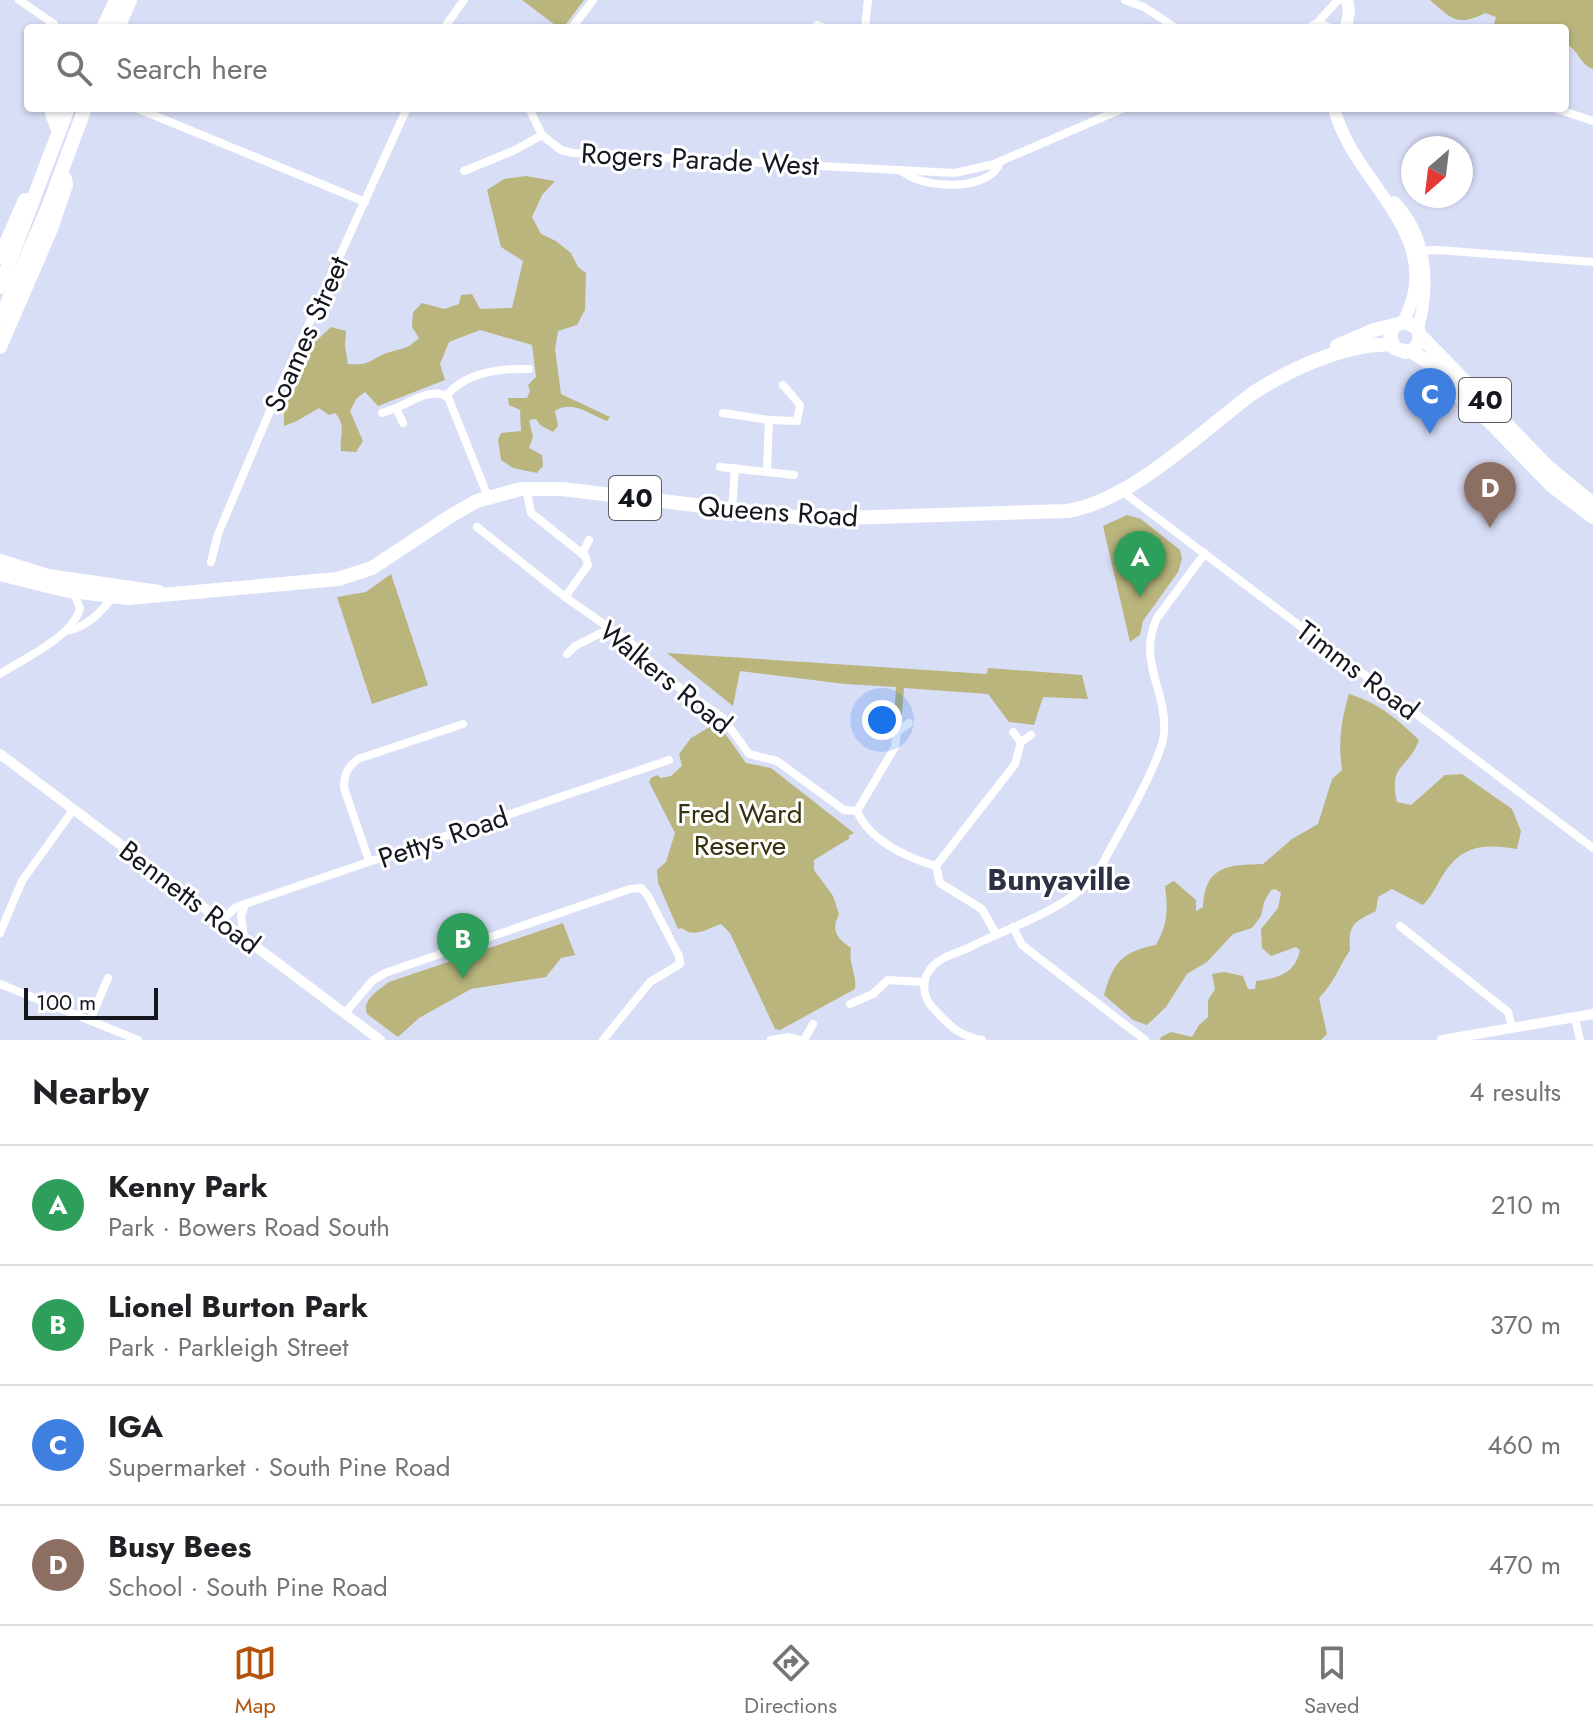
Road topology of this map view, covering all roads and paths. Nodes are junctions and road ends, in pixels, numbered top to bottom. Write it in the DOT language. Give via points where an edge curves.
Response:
graph roads {
  1 [pos="19,0"];
  2 [pos="116,0"];
  3 [pos="130,0"];
  4 [pos="464,0"];
  5 [pos="593,0"];
  6 [pos="868,0"];
  7 [pos="1125,0"];
  8 [pos="1338,0"];
  9 [pos="1347,0"];
  10 [pos="54,24"];
  11 [pos="105,24"];
  12 [pos="120,24"];
  13 [pos="447,24"];
  14 [pos="575,24"];
  15 [pos="865,24"];
  16 [pos="1170,24"];
  17 [pos="1313,24"];
  18 [pos="1347,24"];
  19 [pos="52,112"];
  20 [pos="66,112"];
  21 [pos="84,112"];
  22 [pos="146,112"];
  23 [pos="405,112"];
  24 [pos="531,112"];
  25 [pos="1115,112"];
  26 [pos="1335,112"];
  27 [pos="1566,112"];
  28 [pos="1593,121"];
  29 [pos="59,132"];
  30 [pos="542,135"];
  31 [pos="63,167"];
  32 [pos="464,171"];
  33 [pos="44,174"];
  34 [pos="365,202"];
  35 [pos="1417,251"];
  36 [pos="0,257"];
  37 [pos="1593,262"];
  38 [pos="0,287"];
  39 [pos="0,320"];
  40 [pos="1398,324"];
  41 [pos="1419,332"];
  42 [pos="1391,344"];
  43 [pos="0,347"];
  44 [pos="1411,351"];
  45 [pos="1321,359"];
  46 [pos="529,369"];
  47 [pos="783,385"];
  48 [pos="446,396"];
  49 [pos="396,408"];
  50 [pos="382,413"];
  51 [pos="723,413"];
  52 [pos="769,420"];
  53 [pos="403,423"];
  54 [pos="720,467"];
  55 [pos="735,468"];
  56 [pos="767,471"];
  57 [pos="794,475"];
  58 [pos="526,488"];
  59 [pos="1123,492"];
  60 [pos="488,497"];
  61 [pos="1593,504"];
  62 [pos="732,511"];
  63 [pos="1593,517"];
  64 [pos="477,527"];
  65 [pos="589,540"];
  66 [pos="1205,553"];
  67 [pos="582,554"];
  68 [pos="0,561"];
  69 [pos="211,562"];
  70 [pos="0,574"];
  71 [pos="73,592"];
  72 [pos="167,593"];
  73 [pos="113,597"];
  74 [pos="565,597"];
  75 [pos="609,629"];
  76 [pos="66,632"];
  77 [pos="567,654"];
  78 [pos="0,674"];
  79 [pos="889,722"];
  80 [pos="909,723"];
  81 [pos="463,724"];
  82 [pos="897,732"];
  83 [pos="1013,732"];
  84 [pos="1031,735"];
  85 [pos="1021,742"];
  86 [pos="0,754"];
  87 [pos="669,760"];
  88 [pos="73,810"];
  89 [pos="857,811"];
  90 [pos="1593,848"];
  91 [pos="369,861"];
  92 [pos="936,866"];
  93 [pos="245,904"];
  94 [pos="221,921"];
  95 [pos="1400,926"];
  96 [pos="1013,927"];
  97 [pos="0,933"];
  98 [pos="996,934"];
  99 [pos="244,937"];
  100 [pos="108,978"];
  101 [pos="924,982"];
  102 [pos="0,984"];
  103 [pos="850,1004"];
  104 [pos="345,1013"];
  105 [pos="1593,1014"];
  106 [pos="1575,1017"];
  107 [pos="90,1020"];
  108 [pos="813,1024"];
  109 [pos="1512,1027"];
  110 [pos="138,1040"];
  111 [pos="380,1040"];
  112 [pos="603,1040"];
  113 [pos="771,1040"];
  114 [pos="802,1040"];
  115 [pos="982,1040"];
  116 [pos="1145,1040"];
  117 [pos="1442,1040"];
  118 [pos="1580,1040"];
  1 -- 10 [label="street"];
  2 -- 11 [label="main road"];
  3 -- 12 [label="main road"];
  4 -- 13 [label="street"];
  5 -- 14 [label="street"];
  6 -- 15 [label="street"];
  7 -- 16 [label="street"];
  8 -- 17 [label="street"];
  9 -- 18 [label="main road"];
  19 -- 29 [label="main road"];
  20 -- 29 [label="main road"];
  21 -- 31 [label="main road"];
  22 -- 34 [label="street"];
  23 -- 34 [label="street, Soames Street"];
  24 -- 30 [label="street"];
  25 -- 30 [label="street, Rogers Parade West" via="1000,162 955,173 573,153"];
  26 -- 35 [label="main road" via="1341,132"];
  27 -- 28 [label="street"];
  29 -- 33 [label="main road"];
  30 -- 32 [label="street, Rogers Parade West"];
  31 -- 39 [label="main road"];
  31 -- 43 [label="main road" via="66,185 59,208"];
  33 -- 36 [label="main road" via="27,194"];
  33 -- 38 [label="main road"];
  34 -- 69 [label="street, Soames Street" via="278,392"];
  35 -- 37 [label="street"];
  35 -- 40 [label="main road" via="1414,298"];
  35 -- 41 [label="main road" via="1424,289"];
  40 -- 41 [label="main road, 40" via="1411,323"];
  40 -- 42 [label="main road"];
  40 -- 45 [label="main road, Queens Road / 40" via="1351,340"];
  41 -- 44 [label="main road" via="1418,345"];
  41 -- 61 [label="main road, 40" via="1548,467"];
  42 -- 44 [label="main road, 40"];
  42 -- 45 [label="main road, Queens Road / 40"];
  44 -- 63 [label="main road, 40" via="1433,365 1552,486"];
  45 -- 59 [label="main road, Queens Road / 40" via="1253,393"];
  46 -- 48 [label="street" via="484,373 458,384"];
  47 -- 52 [label="street" via="800,405 797,421"];
  48 -- 49 [label="street" via="433,393"];
  48 -- 60 [label="street"];
  49 -- 50 [label="street"];
  49 -- 53 [label="street"];
  51 -- 52 [label="street"];
  52 -- 56 [label="street"];
  54 -- 55 [label="street"];
  55 -- 56 [label="street"];
  55 -- 62 [label="street"];
  56 -- 57 [label="street"];
  58 -- 60 [label="main road, Queens Road / 40"];
  58 -- 62 [label="main road, Queens Road / 40"];
  58 -- 67 [label="street" via="531,513"];
  59 -- 62 [label="main road, Queens Road / 40" via="1092,506 1055,513 811,519"];
  59 -- 66 [label="street, Timms Road"];
  60 -- 72 [label="main road, Queens Road / 40" via="348,577"];
  64 -- 74 [label="street, Walkers Road"];
  65 -- 67 [label="street"];
  66 -- 90 [label="street, Timms Road"];
  66 -- 96 [label="street" via="1157,618 1149,642 1164,720 1158,755 1093,879"];
  67 -- 74 [label="street" via="588,565"];
  68 -- 72 [label="main road, Queens Road / 40" via="48,576"];
  70 -- 71 [label="main road, Queens Road / 40"];
  71 -- 73 [label="main road, Queens Road / 40"];
  71 -- 76 [label="street" via="80,608"];
  72 -- 73 [label="main road, Queens Road / 40"];
  73 -- 76 [label="street" via="89,622"];
  74 -- 75 [label="street, Walkers Road"];
  75 -- 77 [label="street"];
  75 -- 89 [label="street, Walkers Road" via="723,718 749,754 777,761 844,810"];
  76 -- 78 [label="street"];
  79 -- 82 [label="street"];
  80 -- 82 [label="street"];
  81 -- 91 [label="street" via="350,766 344,788"];
  82 -- 89 [label="street" via="895,747"];
  83 -- 85 [label="street"];
  84 -- 85 [label="street"];
  85 -- 92 [label="street" via="1015,764"];
  86 -- 88 [label="street, Bennetts Road"];
  87 -- 91 [label="street, Pettys Road"];
  88 -- 94 [label="street, Bennetts Road"];
  88 -- 97 [label="street" via="22,881"];
  89 -- 92 [label="street, Walkers Road" via="862,824 909,858"];
  91 -- 93 [label="street, Pettys Road"];
  92 -- 98 [label="street, Walkers Road" via="940,883 982,909"];
  93 -- 94 [label="street, Pettys Road"];
  93 -- 99 [label="street"];
  94 -- 99 [label="street, Bennetts Road"];
  95 -- 109 [label="street" via="1508,1012"];
  96 -- 98 [label="street"];
  96 -- 116 [label="street" via="1022,945"];
  98 -- 101 [label="street" via="934,964"];
  99 -- 104 [label="street, Bennetts Road"];
  100 -- 107 [label="street"];
  101 -- 103 [label="street" via="888,980"];
  101 -- 115 [label="street" via="927,1001 955,1032"];
  102 -- 107 [label="street"];
  104 -- 111 [label="street, Bennetts Road"];
  104 -- 112 [label="street" via="385,973 641,888 680,964 650,982"];
  105 -- 106 [label="street"];
  106 -- 109 [label="street"];
  106 -- 118 [label="street"];
  107 -- 110 [label="street"];
  108 -- 114 [label="street"];
  109 -- 117 [label="street"];
  113 -- 114 [label="street"];
}
